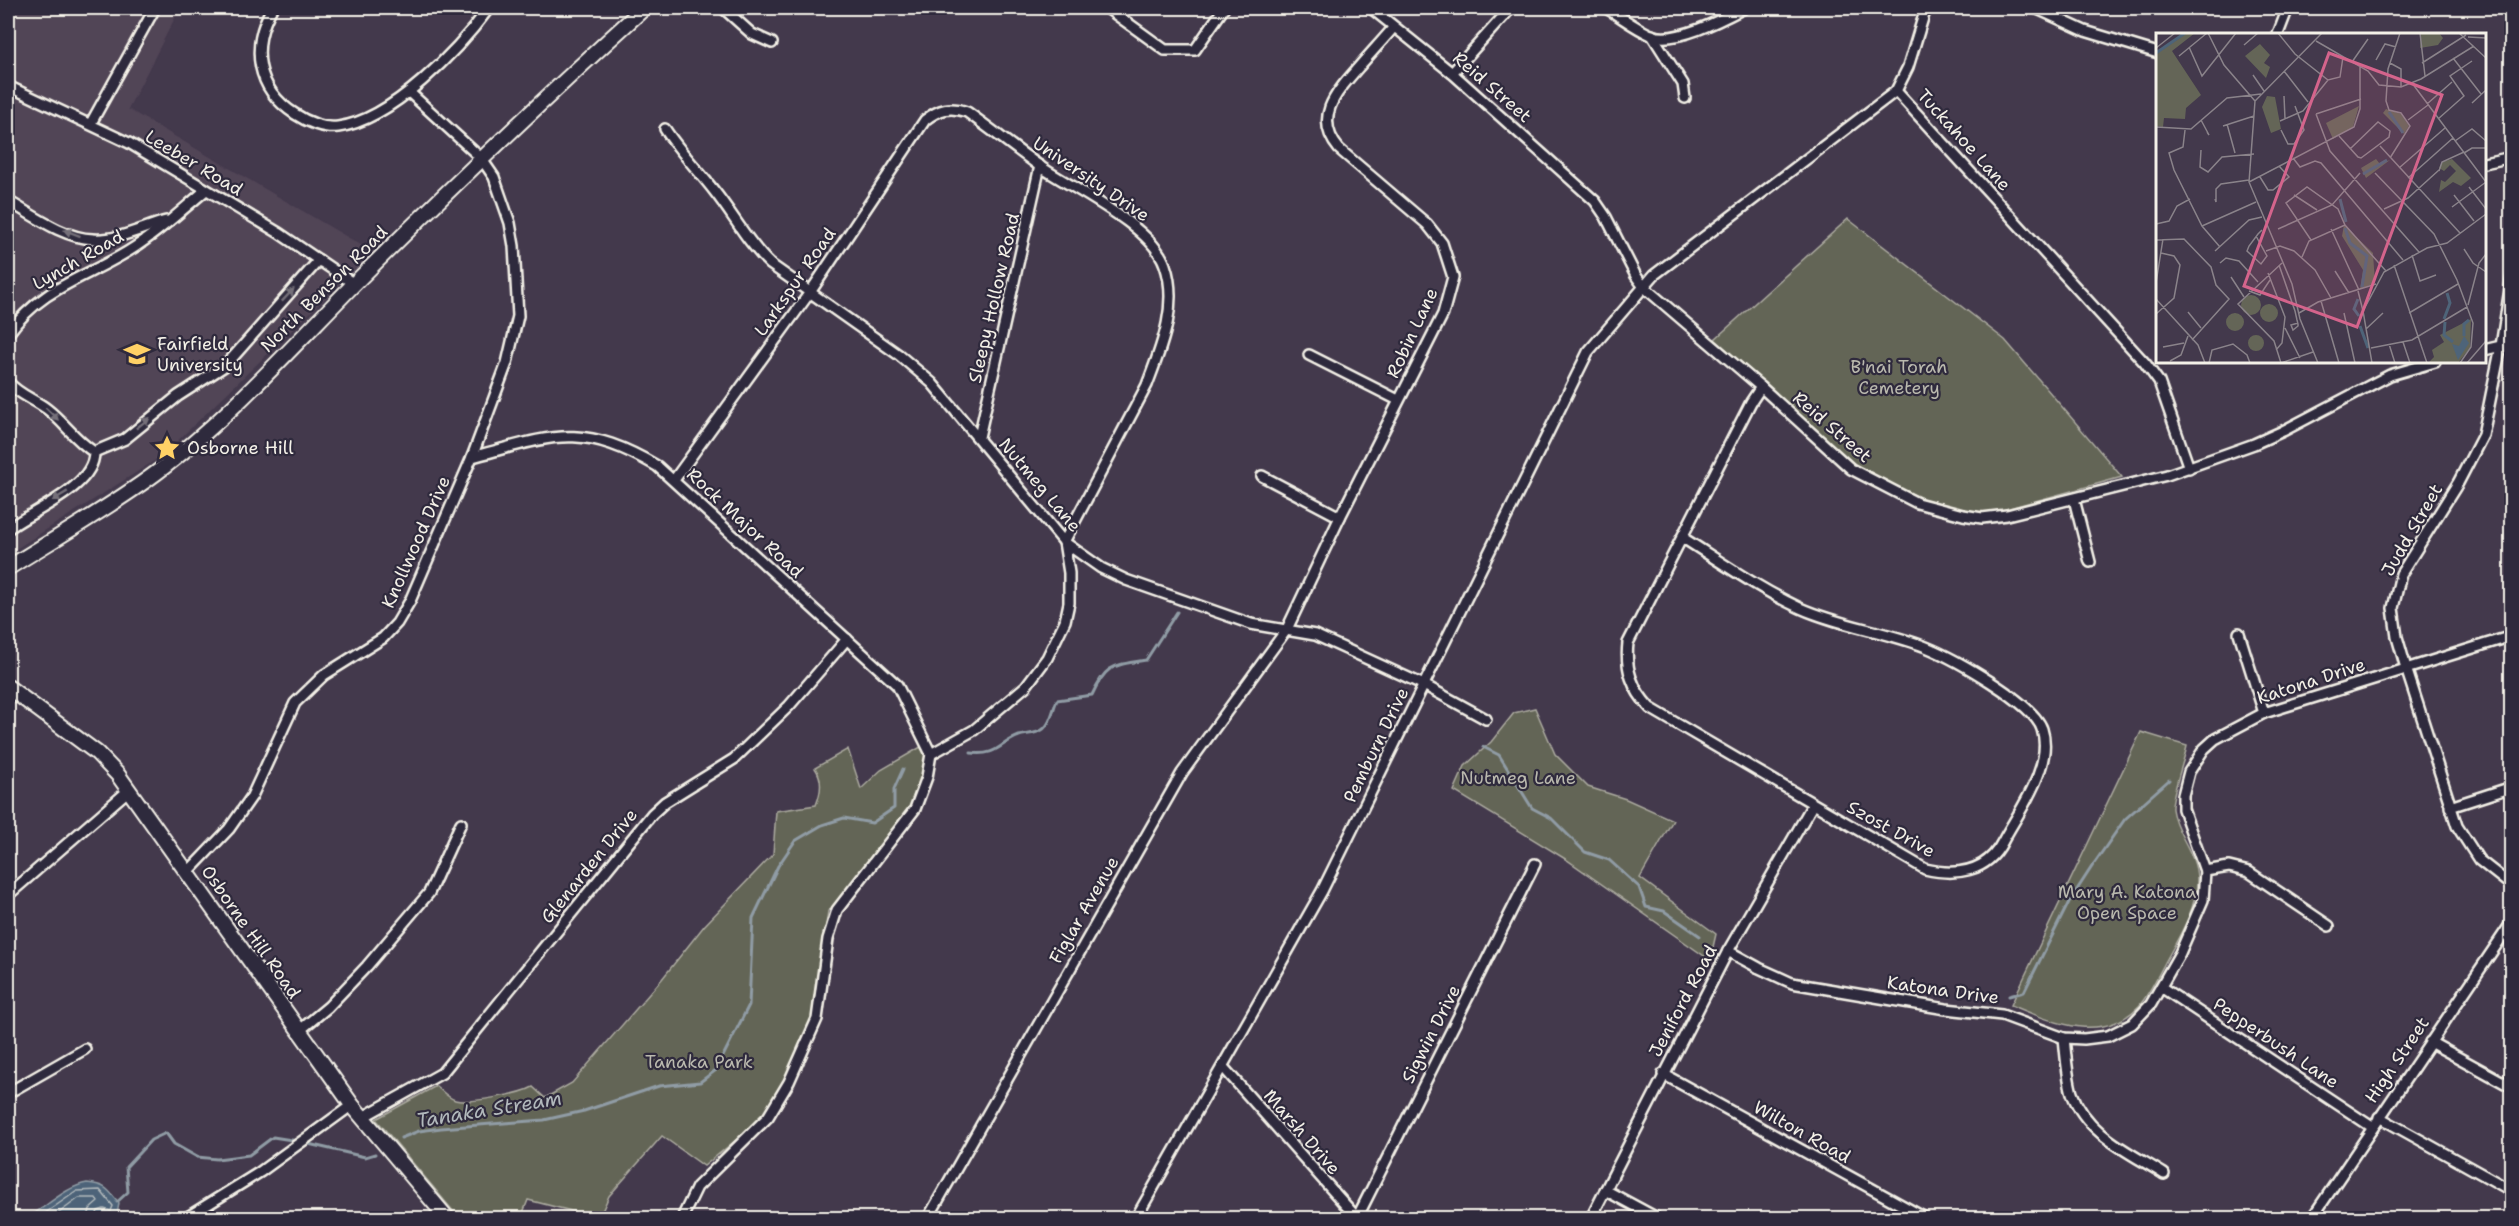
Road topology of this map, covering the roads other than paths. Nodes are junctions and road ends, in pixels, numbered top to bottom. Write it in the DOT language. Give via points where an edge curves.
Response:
graph roads {
  1 [pos="155,8"];
  2 [pos="272,8"];
  3 [pos="489,8"];
  4 [pos="644,8"];
  5 [pos="723,8"];
  6 [pos="1107,8"];
  7 [pos="1224,8"];
  8 [pos="1371,8"];
  9 [pos="1510,8"];
  10 [pos="1606,8"];
  11 [pos="1744,8"];
  12 [pos="1926,8"];
  13 [pos="2035,8"];
  14 [pos="2288,8"];
  15 [pos="1394,27"];
  16 [pos="2278,33"];
  17 [pos="1652,36"];
  18 [pos="772,43"];
  19 [pos="2156,53"];
  20 [pos="1452,74"];
  21 [pos="8,86"];
  22 [pos="1896,91"];
  23 [pos="410,92"];
  24 [pos="1685,98"];
  25 [pos="947,108"];
  26 [pos="91,123"];
  27 [pos="665,129"];
  28 [pos="2511,157"];
  29 [pos="481,158"];
  30 [pos="2486,163"];
  31 [pos="1040,166"];
  32 [pos="206,190"];
  33 [pos="8,201"];
  34 [pos="169,220"];
  35 [pos="319,260"];
  36 [pos="2511,276"];
  37 [pos="354,284"];
  38 [pos="1644,287"];
  39 [pos="811,291"];
  40 [pos="8,334"];
  41 [pos="2501,346"];
  42 [pos="2486,350"];
  43 [pos="1309,355"];
  44 [pos="2431,363"];
  45 [pos="8,381"];
  46 [pos="1761,387"];
  47 [pos="1398,400"];
  48 [pos="979,437"];
  49 [pos="93,452"];
  50 [pos="472,457"];
  51 [pos="2189,468"];
  52 [pos="1262,476"];
  53 [pos="674,480"];
  54 [pos="2074,499"];
  55 [pos="1340,518"];
  56 [pos="8,528"];
  57 [pos="1683,538"];
  58 [pos="1064,542"];
  59 [pos="2090,562"];
  60 [pos="8,568"];
  61 [pos="1287,629"];
  62 [pos="2239,633"];
  63 [pos="2511,636"];
  64 [pos="847,639"];
  65 [pos="2406,668"];
  66 [pos="1424,685"];
  67 [pos="8,687"];
  68 [pos="2264,713"];
  69 [pos="1486,719"];
  70 [pos="931,754"];
  71 [pos="2511,787"];
  72 [pos="129,790"];
  73 [pos="1813,804"];
  74 [pos="2450,807"];
  75 [pos="461,823"];
  76 [pos="1535,864"];
  77 [pos="2205,871"];
  78 [pos="188,873"];
  79 [pos="2511,886"];
  80 [pos="8,895"];
  81 [pos="2511,922"];
  82 [pos="2328,926"];
  83 [pos="1728,951"];
  84 [pos="2161,987"];
  85 [pos="299,1031"];
  86 [pos="2064,1038"];
  87 [pos="2430,1042"];
  88 [pos="85,1049"];
  89 [pos="1223,1067"];
  90 [pos="1663,1074"];
  91 [pos="2511,1087"];
  92 [pos="8,1093"];
  93 [pos="352,1105"];
  94 [pos="363,1116"];
  95 [pos="2379,1117"];
  96 [pos="2372,1127"];
  97 [pos="2164,1174"];
  98 [pos="1605,1191"];
  99 [pos="2511,1191"];
  100 [pos="186,1218"];
  101 [pos="447,1218"];
  102 [pos="682,1218"];
  103 [pos="928,1218"];
  104 [pos="1136,1218"];
  105 [pos="1357,1218"];
  106 [pos="1591,1218"];
  107 [pos="1657,1218"];
  108 [pos="1925,1218"];
  109 [pos="2312,1218"];
  1 -- 26 [label="street"];
  2 -- 23 [label="street" via="258,48 265,84 284,107 308,122 337,128 369,117"];
  3 -- 23 [label="street" via="471,32"];
  4 -- 29 [label="main road, North Benson Road"];
  5 -- 18 [label="street" via="752,34"];
  6 -- 7 [label="street" via="1165,50 1196,50"];
  8 -- 15 [label="street, Reid Street"];
  9 -- 20 [label="street"];
  10 -- 17 [label="street"];
  11 -- 17 [label="street" via="1673,36"];
  12 -- 22 [label="street" via="1908,67"];
  13 -- 19 [label="street" via="2085,31"];
  14 -- 16 [label="street"];
  15 -- 20 [label="street, Reid Street"];
  15 -- 47 [label="street, Robin Lane" via="1334,96 1328,115 1331,135 1339,149 1435,232 1452,268 1452,285 1443,314"];
  17 -- 24 [label="street" via="1683,84"];
  20 -- 38 [label="street, Reid Street" via="1595,201"];
  21 -- 26 [label="street, Leeber Road"];
  22 -- 38 [label="street, Tuckahoe Lane" via="1654,275"];
  22 -- 51 [label="street, Tuckahoe Lane" via="2145,363 2159,382"];
  23 -- 29 [label="street, Knollwood Drive"];
  25 -- 31 [label="street, University Drive" via="967,112"];
  25 -- 39 [label="street, Larkspur Road" via="926,120"];
  26 -- 32 [label="street, Leeber Road"];
  27 -- 39 [label="street, Nutmeg Lane" via="756,251"];
  28 -- 30 [label="street"];
  29 -- 37 [label="main road, North Benson Road"];
  29 -- 50 [label="street, Knollwood Drive" via="494,177 510,223 518,316 507,363"];
  31 -- 48 [label="street, Sleepy Hollow Road"];
  31 -- 58 [label="street, University Drive" via="1146,236 1165,263 1169,285 1164,337 1147,385"];
  32 -- 34 [label="street, Lynch Road"];
  32 -- 35 [label="street, Leeber Road"];
  34 -- 33 [label="street, Lynch Road, one-way" via="94,239 57,228"];
  34 -- 40 [label="street, Lynch Road" via="126,253 34,304"];
  35 -- 37 [label="street, Leeber Road"];
  49 -- 35 [label="street, one-way" via="125,439 178,396 226,365"];
  36 -- 41 [label="street, Judd Street"];
  37 -- 60 [label="main road, North Benson Road" via="264,376 158,472"];
  38 -- 46 [label="street, Reid Street"];
  38 -- 66 [label="street, Pemburn Drive" via="1578,369"];
  39 -- 48 [label="street, Nutmeg Lane" via="900,355 932,383"];
  39 -- 53 [label="street, Larkspur Road"];
  41 -- 42 [label="street"];
  41 -- 65 [label="street, Judd Street" via="2479,447 2397,585 2394,621"];
  43 -- 47 [label="street"];
  44 -- 51 [label="street, Reid Street" via="2390,375 2283,431"];
  45 -- 49 [label="street, one-way" via="15,390 50,411"];
  46 -- 54 [label="street, Reid Street" via="1851,469 1917,503 1989,517"];
  46 -- 57 [label="street, Szost Drive"];
  47 -- 55 [label="street, Robin Lane"];
  48 -- 58 [label="street, Nutmeg Lane"];
  49 -- 56 [label="street, one-way" via="87,474 74,487"];
  50 -- 53 [label="street, Rock Major Road" via="550,436 581,436 622,448 657,466"];
  50 -- 78 [label="street, Knollwood Drive" via="397,623 368,648 324,675 295,703 252,796 229,829"];
  51 -- 54 [label="street, Reid Street"];
  52 -- 55 [label="street"];
  53 -- 64 [label="street, Rock Major Road"];
  54 -- 59 [label="street"];
  55 -- 61 [label="street, Robin Lane"];
  57 -- 73 [label="street, Szost Drive" via="1628,643 1626,660 1631,680 1650,708"];
  57 -- 73 [label="street, Szost Drive" via="1801,608 1926,647 2007,692 2032,712 2042,728 2043,766 2001,846 1964,872 1946,874 1925,869"];
  58 -- 61 [label="street, Nutmeg Lane" via="1126,580 1251,624"];
  58 -- 70 [label="street" via="1069,603 1047,658 1026,686 974,730"];
  61 -- 66 [label="street, Nutmeg Lane" via="1315,635"];
  61 -- 103 [label="street, Figlar Avenue" via="1182,773"];
  62 -- 68 [label="street"];
  63 -- 65 [label="street, Katona Drive"];
  64 -- 70 [label="street, Rock Major Road" via="897,685"];
  64 -- 94 [label="street, Glenarden Drive" via="789,706 734,759 652,814 442,1073"];
  65 -- 68 [label="street, Katona Drive"];
  65 -- 74 [label="street, Judd Street"];
  66 -- 69 [label="street, Nutmeg Lane"];
  66 -- 89 [label="street, Pemburn Drive" via="1322,891"];
  67 -- 72 [label="main road, Osborne Hill Road" via="108,762"];
  68 -- 77 [label="street, Katona Drive" via="2215,739 2189,772 2183,809"];
  70 -- 102 [label="street" via="915,809 837,910 828,939 817,1019 789,1082 768,1117 697,1186"];
  71 -- 74 [label="street"];
  72 -- 78 [label="main road, Osborne Hill Road"];
  72 -- 80 [label="street"];
  73 -- 83 [label="street, Jeniford Road"];
  74 -- 79 [label="street, Judd Street" via="2462,835 2480,860"];
  75 -- 85 [label="street" via="429,893 368,966"];
  76 -- 105 [label="street, Sigwin Drive"];
  77 -- 82 [label="street" via="2229,867 2249,872"];
  77 -- 84 [label="street, Katona Drive" via="2203,900 2195,922"];
  78 -- 85 [label="main road, Osborne Hill Road"];
  81 -- 87 [label="street, High Street"];
  83 -- 86 [label="street, Katona Drive" via="1792,983 2002,1015"];
  83 -- 90 [label="street, Jeniford Road"];
  84 -- 86 [label="street, Katona Drive" via="2142,1015 2122,1030 2096,1039"];
  84 -- 96 [label="street, Pepperbush Lane"];
  85 -- 93 [label="main road, Osborne Hill Road"];
  86 -- 97 [label="street" via="2072,1093 2083,1115 2109,1139"];
  87 -- 91 [label="street"];
  87 -- 95 [label="street, High Street"];
  88 -- 92 [label="street"];
  89 -- 104 [label="street, Pemburn Drive"];
  89 -- 105 [label="street, Marsh Drive"];
  90 -- 98 [label="street, Jeniford Road"];
  90 -- 108 [label="street, Wilton Road"];
  93 -- 94 [label="main road, Osborne Hill Road"];
  93 -- 100 [label="street" via="296,1147"];
  94 -- 101 [label="main road, Osborne Hill Road"];
  95 -- 96 [label="street, High Street"];
  95 -- 99 [label="street"];
  96 -- 109 [label="street, High Street"];
  98 -- 106 [label="street, Jeniford Road"];
  98 -- 107 [label="street"];
}
